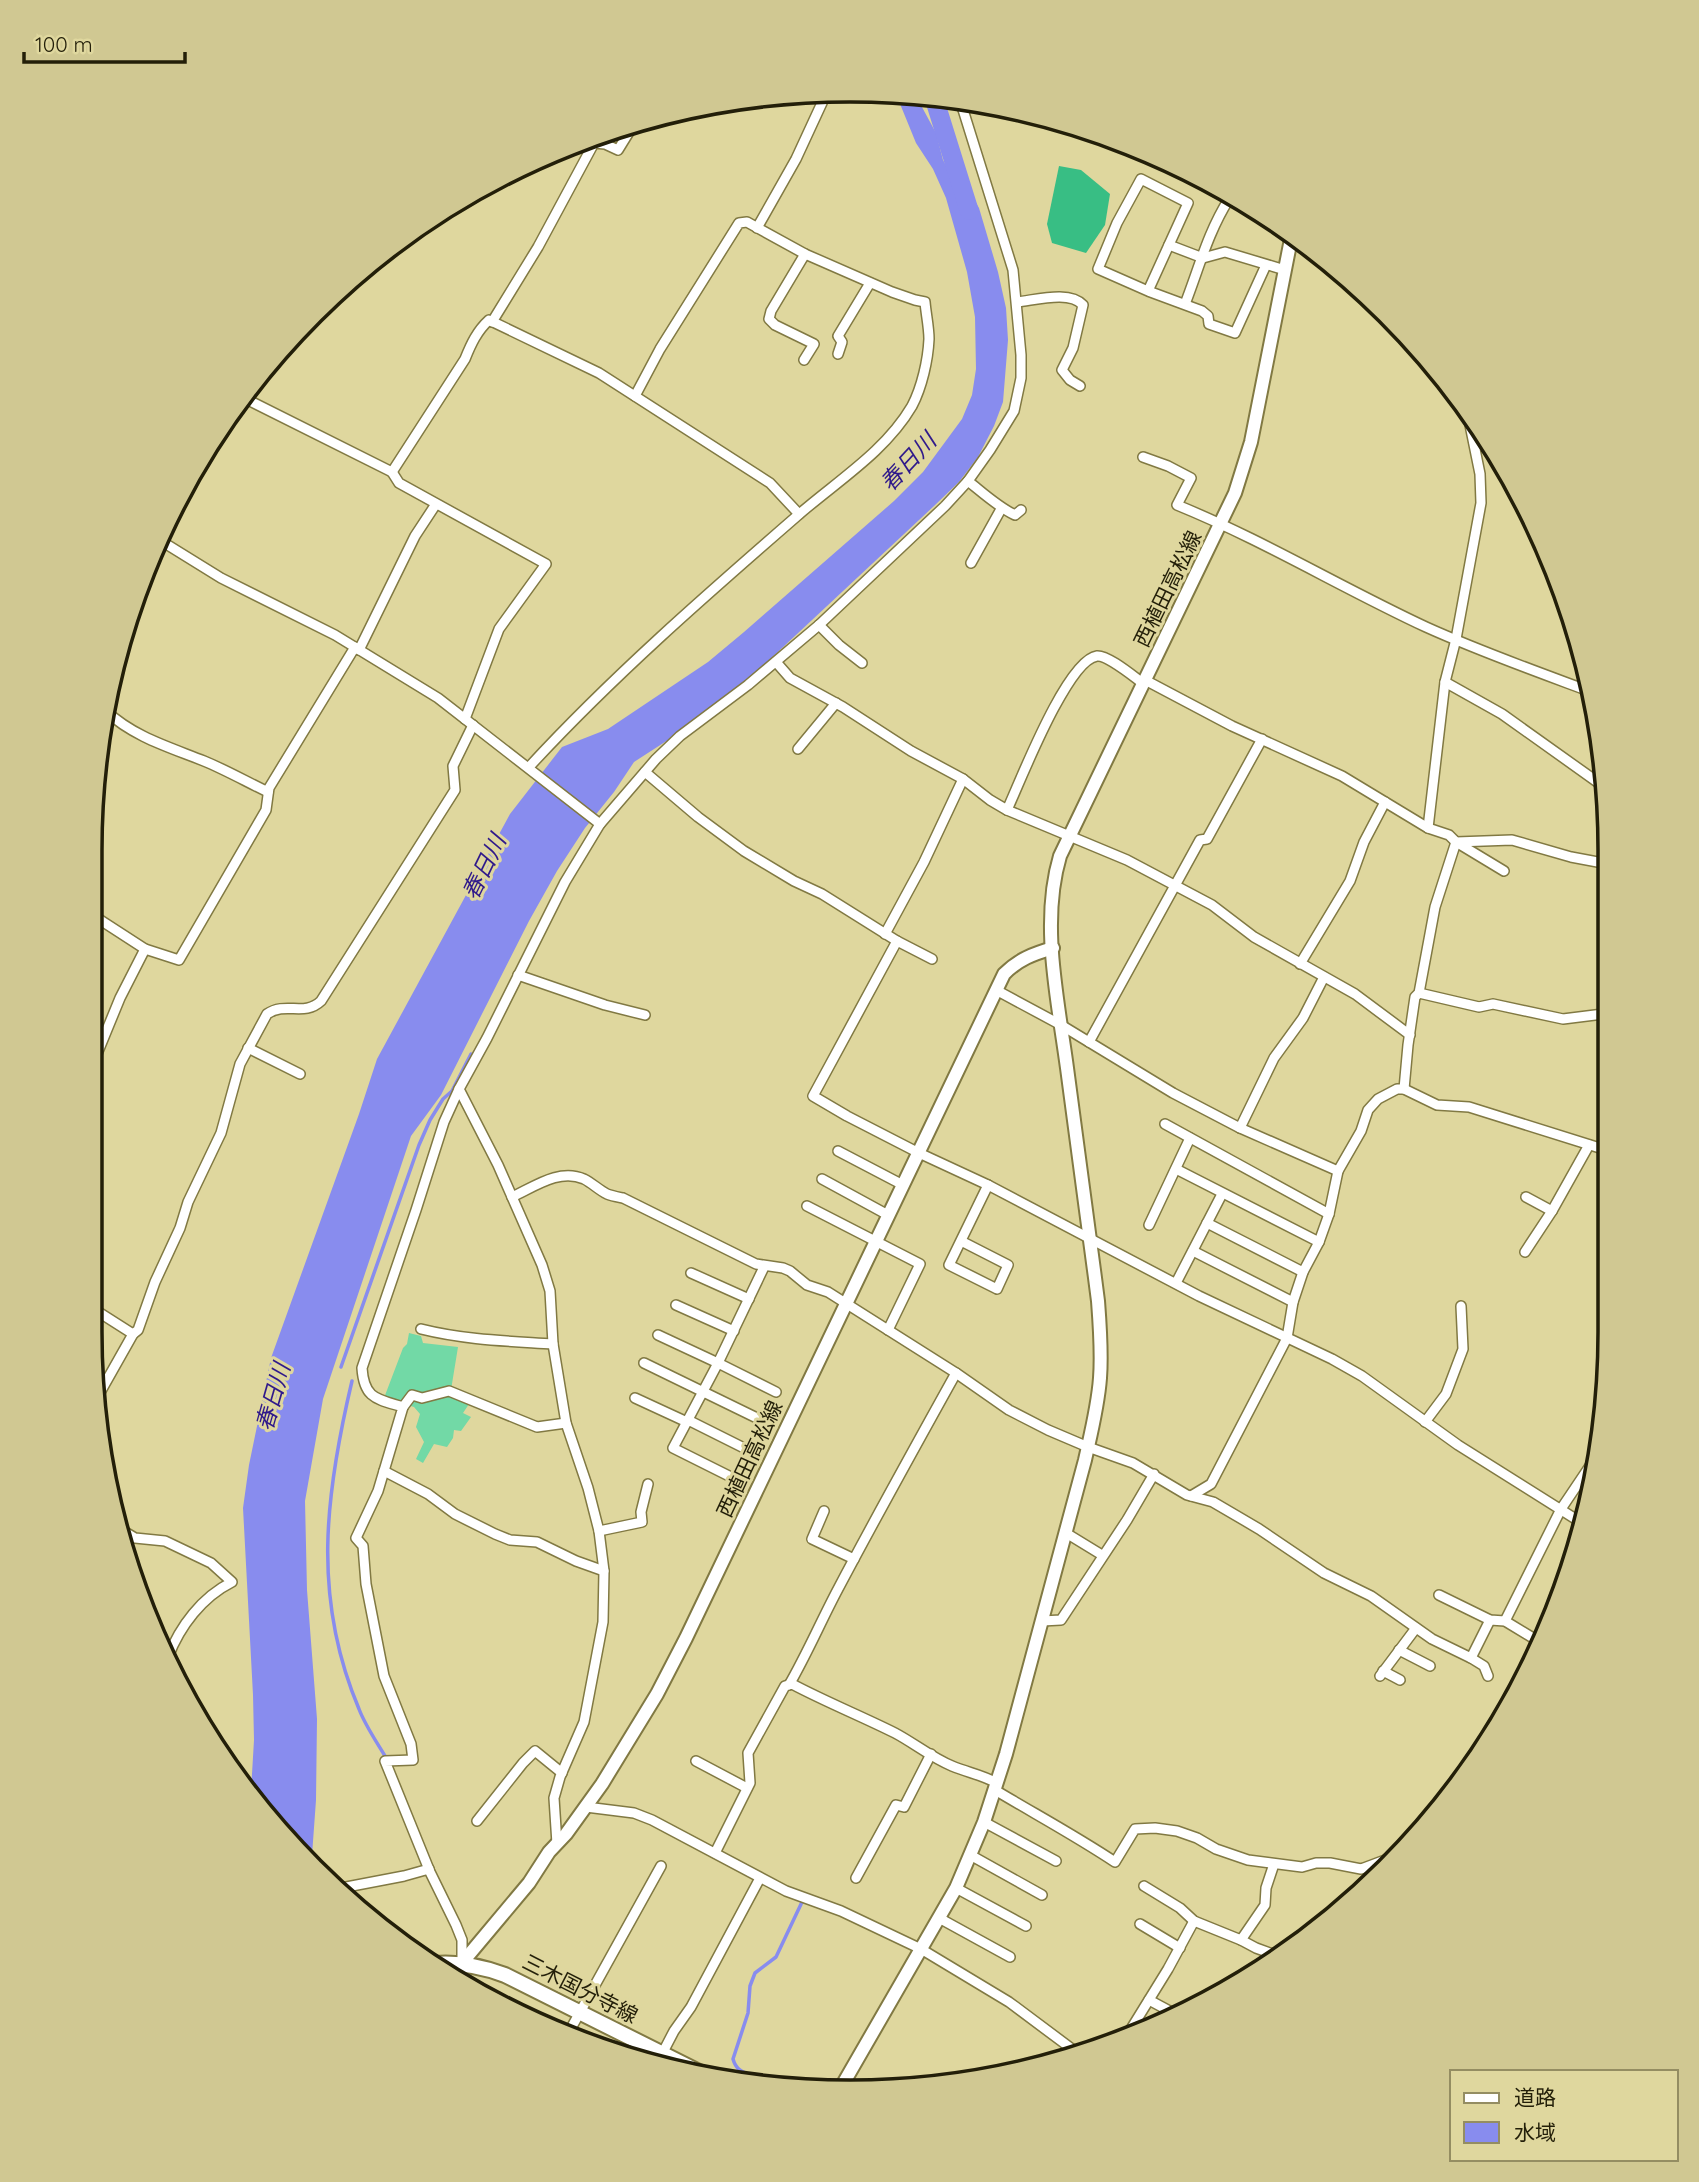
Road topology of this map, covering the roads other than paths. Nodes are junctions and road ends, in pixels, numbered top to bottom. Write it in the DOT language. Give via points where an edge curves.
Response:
graph roads {
  1 [pos="822,103"];
  2 [pos="963,111"];
  3 [pos="627,136"];
  4 [pos="602,144"];
  5 [pos="592,147"];
  6 [pos="1226,203"];
  7 [pos="757,228"];
  8 [pos="1169,245"];
  9 [pos="1290,245"];
  10 [pos="805,254"];
  11 [pos="1203,258"];
  12 [pos="1266,265"];
  13 [pos="1285,270"];
  14 [pos="870,282"];
  15 [pos="1148,291"];
  16 [pos="1017,302"];
  17 [pos="1185,304"];
  18 [pos="492,322"];
  19 [pos="838,354"];
  20 [pos="804,360"];
  21 [pos="1080,386"];
  22 [pos="635,396"];
  23 [pos="251,401"];
  24 [pos="1473,437"];
  25 [pos="1474,442"];
  26 [pos="1477,443"];
  27 [pos="1143,457"];
  28 [pos="392,472"];
  29 [pos="968,481"];
  30 [pos="436,504"];
  31 [pos="1001,509"];
  32 [pos="1021,510"];
  33 [pos="799,514"];
  34 [pos="1221,523"];
  35 [pos="167,544"];
  36 [pos="971,563"];
  37 [pos="819,625"];
  38 [pos="1456,639"];
  39 [pos="357,648"];
  40 [pos="776,662"];
  41 [pos="862,663"];
  42 [pos="1144,682"];
  43 [pos="1445,682"];
  44 [pos="1579,687"];
  45 [pos="836,703"];
  46 [pos="114,718"];
  47 [pos="469,722"];
  48 [pos="1262,739"];
  49 [pos="798,749"];
  50 [pos="531,769"];
  51 [pos="645,772"];
  52 [pos="963,779"];
  53 [pos="1594,779"];
  54 [pos="268,792"];
  55 [pos="1385,802"];
  56 [pos="1007,810"];
  57 [pos="598,822"];
  58 [pos="1428,828"];
  59 [pos="1071,835"];
  60 [pos="1457,842"];
  61 [pos="1598,862"];
  62 [pos="1504,871"];
  63 [pos="1174,886"];
  64 [pos="102,922"];
  65 [pos="885,934"];
  66 [pos="897,941"];
  67 [pos="1053,948"];
  68 [pos="145,949"];
  69 [pos="932,959"];
  70 [pos="1300,964"];
  71 [pos="519,975"];
  72 [pos="1324,977"];
  73 [pos="996,990"];
  74 [pos="1419,993"];
  75 [pos="645,1015"];
  76 [pos="1598,1015"];
  77 [pos="1061,1025"];
  78 [pos="1410,1035"];
  79 [pos="102,1042"];
  80 [pos="1089,1042"];
  81 [pos="248,1048"];
  82 [pos="300,1074"];
  83 [pos="459,1089"];
  84 [pos="1404,1090"];
  85 [pos="1165,1124"];
  86 [pos="1240,1128"];
  87 [pos="1190,1138"];
  88 [pos="1590,1144"];
  89 [pos="1598,1147"];
  90 [pos="838,1152"];
  91 [pos="919,1153"];
  92 [pos="1176,1169"];
  93 [pos="1338,1171"];
  94 [pos="822,1179"];
  95 [pos="903,1185"];
  96 [pos="988,1185"];
  97 [pos="1222,1194"];
  98 [pos="512,1197"];
  99 [pos="1526,1197"];
  100 [pos="807,1206"];
  101 [pos="1552,1211"];
  102 [pos="1329,1214"];
  103 [pos="888,1215"];
  104 [pos="1207,1223"];
  105 [pos="1149,1225"];
  106 [pos="1090,1237"];
  107 [pos="876,1241"];
  108 [pos="961,1241"];
  109 [pos="1319,1242"];
  110 [pos="1193,1251"];
  111 [pos="1525,1252"];
  112 [pos="764,1267"];
  113 [pos="1303,1272"];
  114 [pos="691,1273"];
  115 [pos="1176,1283"];
  116 [pos="749,1299"];
  117 [pos="1293,1301"];
  118 [pos="845,1303"];
  119 [pos="676,1305"];
  120 [pos="1461,1306"];
  121 [pos="102,1314"];
  122 [pos="421,1329"];
  123 [pos="888,1330"];
  124 [pos="734,1331"];
  125 [pos="133,1334"];
  126 [pos="658,1335"];
  127 [pos="1287,1338"];
  128 [pos="553,1344"];
  129 [pos="643,1363"];
  130 [pos="718,1363"];
  131 [pos="956,1373"];
  132 [pos="104,1386"];
  133 [pos="703,1392"];
  134 [pos="776,1392"];
  135 [pos="635,1398"];
  136 [pos="403,1407"];
  137 [pos="761,1420"];
  138 [pos="687,1421"];
  139 [pos="1425,1422"];
  140 [pos="566,1423"];
  141 [pos="1088,1447"];
  142 [pos="746,1449"];
  143 [pos="384,1471"];
  144 [pos="1154,1474"];
  145 [pos="1583,1476"];
  146 [pos="731,1477"];
  147 [pos="648,1484"];
  148 [pos="1211,1484"];
  149 [pos="1191,1496"];
  150 [pos="1213,1502"];
  151 [pos="1561,1510"];
  152 [pos="824,1511"];
  153 [pos="1574,1518"];
  154 [pos="600,1531"];
  155 [pos="1066,1533"];
  156 [pos="130,1535"];
  157 [pos="1102,1555"];
  158 [pos="853,1559"];
  159 [pos="604,1571"];
  160 [pos="1439,1595"];
  161 [pos="1042,1620"];
  162 [pos="1490,1620"];
  163 [pos="1505,1621"];
  164 [pos="1416,1628"];
  165 [pos="1532,1637"];
  166 [pos="172,1648"];
  167 [pos="1399,1650"];
  168 [pos="1471,1658"];
  169 [pos="1430,1665"];
  170 [pos="1488,1676"];
  171 [pos="1400,1680"];
  172 [pos="789,1685"];
  173 [pos="931,1754"];
  174 [pos="696,1761"];
  175 [pos="562,1773"];
  176 [pos="996,1787"];
  177 [pos="747,1788"];
  178 [pos="586,1807"];
  179 [pos="477,1821"];
  180 [pos="985,1822"];
  181 [pos="557,1844"];
  182 [pos="715,1853"];
  183 [pos="972,1856"];
  184 [pos="1056,1861"];
  185 [pos="1274,1864"];
  186 [pos="1375,1864"];
  187 [pos="661,1866"];
  188 [pos="429,1869"];
  189 [pos="760,1878"];
  190 [pos="856,1878"];
  191 [pos="1144,1886"];
  192 [pos="348,1887"];
  193 [pos="956,1888"];
  194 [pos="1042,1895"];
  195 [pos="939,1918"];
  196 [pos="1194,1921"];
  197 [pos="1140,1924"];
  198 [pos="1026,1926"];
  199 [pos="1241,1940"];
  200 [pos="1180,1948"];
  201 [pos="921,1949"];
  202 [pos="1268,1952"];
  203 [pos="1010,1957"];
  204 [pos="449,1963"];
  205 [pos="462,1963"];
  206 [pos="460,1971"];
  207 [pos="1149,2000"];
  208 [pos="1167,2009"];
  209 [pos="580,2012"];
  210 [pos="1132,2025"];
  211 [pos="572,2027"];
  212 [pos="1069,2047"];
  213 [pos="662,2054"];
  214 [pos="671,2058"];
  215 [pos="845,2080"];
  1 -- 7 [label="street"];
  2 -- 16 [label="street" via="1013,270"];
  3 -- 4 [label="street" via="618,150"];
  5 -- 18 [label="street"];
  6 -- 11 [label="street"];
  7 -- 10 [label="street"];
  7 -- 22 [label="street" via="739,223"];
  8 -- 11 [label="street"];
  8 -- 15 [label="street"];
  8 -- 15 [label="street" via="1188,203 1141,179 1098,269"];
  9 -- 13 [label="main road, 西植田高松線"];
  10 -- 14 [label="street"];
  10 -- 20 [label="street" via="769,319 814,344"];
  11 -- 12 [label="street" via="1225,252"];
  11 -- 17 [label="street"];
  12 -- 13 [label="street"];
  12 -- 17 [label="street" via="1235,333 1209,324 1202,311"];
  13 -- 34 [label="main road, 西植田高松線" via="1251,442 1236,493"];
  14 -- 19 [label="street" via="838,336 842,342"];
  14 -- 33 [label="street" via="925,302 929,338 924,369 913,404 892,434"];
  15 -- 17 [label="street"];
  16 -- 21 [label="street" via="1066,296 1083,305 1073,348 1062,370"];
  16 -- 29 [label="street" via="1018,398 1004,430"];
  18 -- 22 [label="street" via="599,373"];
  18 -- 28 [label="street" via="489,320 472,341 466,359"];
  22 -- 33 [label="street" via="770,483"];
  23 -- 28 [label="street"];
  24 -- 25 [label="street"];
  25 -- 26 [label="street"];
  25 -- 38 [label="street" via="1480,503"];
  27 -- 34 [label="street" via="1191,478 1177,505"];
  28 -- 30 [label="street" via="399,483"];
  29 -- 31 [label="street"];
  29 -- 37 [label="street"];
  30 -- 39 [label="street"];
  30 -- 47 [label="street" via="546,564 499,629"];
  31 -- 32 [label="street" via="1015,515"];
  31 -- 36 [label="street"];
  33 -- 50 [label="street" via="606,687"];
  34 -- 38 [label="street"];
  34 -- 42 [label="main road, 西植田高松線"];
  35 -- 39 [label="street" via="221,578"];
  37 -- 40 [label="street"];
  37 -- 41 [label="street"];
  38 -- 43 [label="street"];
  38 -- 44 [label="street"];
  39 -- 47 [label="street"];
  39 -- 54 [label="street"];
  40 -- 45 [label="street" via="790,678"];
  40 -- 51 [label="street" via="680,736"];
  42 -- 48 [label="street"];
  42 -- 56 [label="street" via="1106,658 1090,659 1066,685"];
  42 -- 59 [label="main road, 西植田高松線"];
  43 -- 53 [label="street" via="1502,714"];
  43 -- 58 [label="street"];
  45 -- 49 [label="street"];
  45 -- 52 [label="street"];
  46 -- 54 [label="street" via="145,738"];
  47 -- 50 [label="street"];
  47 -- 81 [label="street" via="453,765 455,790 321,1001 306,1009 274,1009"];
  48 -- 55 [label="street" via="1342,776"];
  48 -- 63 [label="street" via="1207,839 1200,840"];
  50 -- 57 [label="street"];
  51 -- 57 [label="street"];
  51 -- 65 [label="street" via="744,851"];
  52 -- 56 [label="street"];
  52 -- 65 [label="street"];
  54 -- 68 [label="street" via="266,810 179,960"];
  55 -- 58 [label="street"];
  55 -- 70 [label="street" via="1350,881"];
  56 -- 59 [label="street"];
  57 -- 71 [label="street"];
  58 -- 60 [label="street"];
  59 -- 63 [label="street"];
  59 -- 67 [label="main road, 西植田高松線" via="1060,856 1051,896"];
  60 -- 61 [label="street" via="1512,841"];
  60 -- 62 [label="street"];
  60 -- 74 [label="street" via="1435,907"];
  63 -- 70 [label="street" via="1212,905"];
  63 -- 80 [label="street"];
  64 -- 68 [label="street"];
  65 -- 66 [label="street"];
  66 -- 69 [label="street"];
  66 -- 91 [label="street" via="813,1096"];
  67 -- 73 [label="main road, 西植田高松線" via="1015,963"];
  67 -- 77 [label="main road, 西植田高松線"];
  68 -- 79 [label="street"];
  70 -- 72 [label="street"];
  71 -- 75 [label="street"];
  71 -- 83 [label="street"];
  72 -- 78 [label="street"];
  72 -- 86 [label="street" via="1303,1018 1274,1058"];
  73 -- 77 [label="street"];
  73 -- 91 [label="main road, 西植田高松線"];
  74 -- 76 [label="street" via="1563,1019"];
  74 -- 78 [label="street"];
  77 -- 80 [label="street"];
  77 -- 106 [label="main road, 西植田高松線"];
  78 -- 84 [label="street"];
  80 -- 86 [label="street"];
  81 -- 82 [label="street"];
  81 -- 125 [label="street" via="221,1133"];
  83 -- 98 [label="street"];
  83 -- 136 [label="street" via="362,1368 363,1383 374,1398"];
  84 -- 88 [label="street" via="1437,1105 1469,1107"];
  84 -- 93 [label="street" via="1378,1099 1368,1110"];
  85 -- 87 [label="street"];
  86 -- 93 [label="street"];
  87 -- 92 [label="street"];
  87 -- 102 [label="street"];
  88 -- 89 [label="street"];
  88 -- 101 [label="street"];
  90 -- 95 [label="street"];
  91 -- 95 [label="main road, 西植田高松線"];
  91 -- 96 [label="street"];
  92 -- 97 [label="street"];
  92 -- 105 [label="street"];
  93 -- 102 [label="street"];
  94 -- 103 [label="street"];
  95 -- 103 [label="main road, 西植田高松線"];
  96 -- 106 [label="street"];
  96 -- 108 [label="street"];
  97 -- 104 [label="street"];
  97 -- 109 [label="street"];
  98 -- 112 [label="street" via="552,1178 576,1176"];
  98 -- 128 [label="street" via="550,1291"];
  99 -- 101 [label="street"];
  100 -- 107 [label="street"];
  101 -- 111 [label="street"];
  102 -- 109 [label="street"];
  103 -- 107 [label="main road, 西植田高松線"];
  104 -- 110 [label="street"];
  104 -- 113 [label="street"];
  106 -- 115 [label="street"];
  106 -- 141 [label="main road, 西植田高松線" via="1101,1345"];
  107 -- 118 [label="main road, 西植田高松線"];
  107 -- 123 [label="street" via="920,1264"];
  108 -- 108 [label="street" via="949,1265 997,1289 1008,1265"];
  109 -- 113 [label="street"];
  110 -- 115 [label="street"];
  110 -- 117 [label="street"];
  112 -- 116 [label="street"];
  112 -- 118 [label="street" via="790,1271 807,1285"];
  113 -- 117 [label="street"];
  114 -- 116 [label="street"];
  115 -- 127 [label="street"];
  116 -- 124 [label="street"];
  117 -- 127 [label="street"];
  118 -- 123 [label="street"];
  118 -- 178 [label="main road, 西植田高松線" via="686,1638 657,1694"];
  119 -- 124 [label="street"];
  120 -- 139 [label="street" via="1463,1349 1446,1394"];
  121 -- 125 [label="street"];
  122 -- 128 [label="street"];
  123 -- 131 [label="street"];
  124 -- 130 [label="street"];
  125 -- 132 [label="street"];
  126 -- 130 [label="street"];
  127 -- 139 [label="street" via="1362,1376"];
  127 -- 148 [label="street"];
  128 -- 140 [label="street"];
  129 -- 133 [label="street"];
  130 -- 133 [label="street"];
  130 -- 134 [label="street"];
  131 -- 141 [label="street" via="1009,1410"];
  131 -- 158 [label="street"];
  133 -- 137 [label="street"];
  133 -- 138 [label="street"];
  135 -- 138 [label="street"];
  136 -- 140 [label="street" via="412,1395 422,1398 449,1391 537,1427"];
  136 -- 143 [label="street"];
  138 -- 142 [label="street"];
  138 -- 146 [label="street" via="673,1448"];
  139 -- 151 [label="street"];
  140 -- 154 [label="street"];
  141 -- 144 [label="street"];
  141 -- 155 [label="main road, 西植田高松線"];
  143 -- 159 [label="street" via="495,1534 537,1542"];
  143 -- 188 [label="street" via="356,1538 363,1546 384,1676 413,1760 385,1760"];
  144 -- 149 [label="street"];
  144 -- 157 [label="street"];
  145 -- 151 [label="street"];
  147 -- 154 [label="street" via="642,1522"];
  148 -- 149 [label="street"];
  148 -- 150 [label="street"];
  149 -- 150 [label="street"];
  150 -- 164 [label="street"];
  151 -- 153 [label="street"];
  151 -- 163 [label="street"];
  152 -- 158 [label="street" via="812,1539"];
  154 -- 159 [label="street"];
  155 -- 157 [label="street"];
  155 -- 161 [label="main road, 西植田高松線"];
  156 -- 166 [label="street" via="165,1542 211,1563 232,1582 199,1606"];
  157 -- 161 [label="street" via="1061,1620"];
  158 -- 172 [label="street"];
  159 -- 175 [label="street" via="603,1622 584,1722"];
  160 -- 162 [label="street"];
  161 -- 176 [label="main road, 西植田高松線"];
  162 -- 163 [label="street"];
  162 -- 168 [label="street"];
  163 -- 165 [label="street"];
  164 -- 167 [label="street"];
  164 -- 168 [label="street"];
  167 -- 169 [label="street"];
  167 -- 171 [label="street" via="1382,1674"];
  168 -- 170 [label="street" via="1484,1666"];
  172 -- 173 [label="street"];
  172 -- 177 [label="street" via="748,1753"];
  173 -- 176 [label="street" via="951,1766 980,1774"];
  173 -- 190 [label="street" via="904,1807 896,1805"];
  174 -- 177 [label="street"];
  175 -- 179 [label="street" via="535,1751"];
  175 -- 181 [label="street" via="554,1798"];
  176 -- 180 [label="main road, 西植田高松線"];
  176 -- 185 [label="street" via="1115,1862 1135,1829 1155,1828 1177,1831 1248,1860"];
  177 -- 182 [label="street"];
  178 -- 181 [label="main road, 西植田高松線"];
  178 -- 182 [label="street" via="634,1813"];
  180 -- 183 [label="main road, 西植田高松線"];
  180 -- 184 [label="street"];
  181 -- 205 [label="main road, 西植田高松線"];
  182 -- 189 [label="street"];
  183 -- 193 [label="main road, 西植田高松線"];
  183 -- 194 [label="street"];
  185 -- 186 [label="street" via="1330,1863 1361,1869"];
  185 -- 199 [label="street" via="1265,1905"];
  187 -- 209 [label="street"];
  188 -- 192 [label="street"];
  188 -- 205 [label="street" via="462,1940"];
  189 -- 201 [label="street"];
  189 -- 213 [label="street"];
  191 -- 196 [label="street"];
  193 -- 195 [label="main road, 西植田高松線"];
  193 -- 198 [label="street"];
  195 -- 201 [label="main road, 西植田高松線"];
  195 -- 203 [label="street"];
  196 -- 199 [label="street"];
  196 -- 200 [label="street"];
  197 -- 200 [label="street"];
  199 -- 202 [label="street"];
  200 -- 207 [label="street"];
  201 -- 212 [label="street" via="1009,2002"];
  201 -- 215 [label="main road, 西植田高松線"];
  204 -- 205 [label="main road, 三木国分寺線"];
  205 -- 206 [label="main road, 西植田高松線"];
  205 -- 209 [label="main road, 三木国分寺線" via="505,1975"];
  207 -- 208 [label="street"];
  207 -- 210 [label="street"];
  209 -- 211 [label="street"];
  209 -- 213 [label="main road, 三木国分寺線"];
  213 -- 214 [label="main road, 三木国分寺線"];
}
